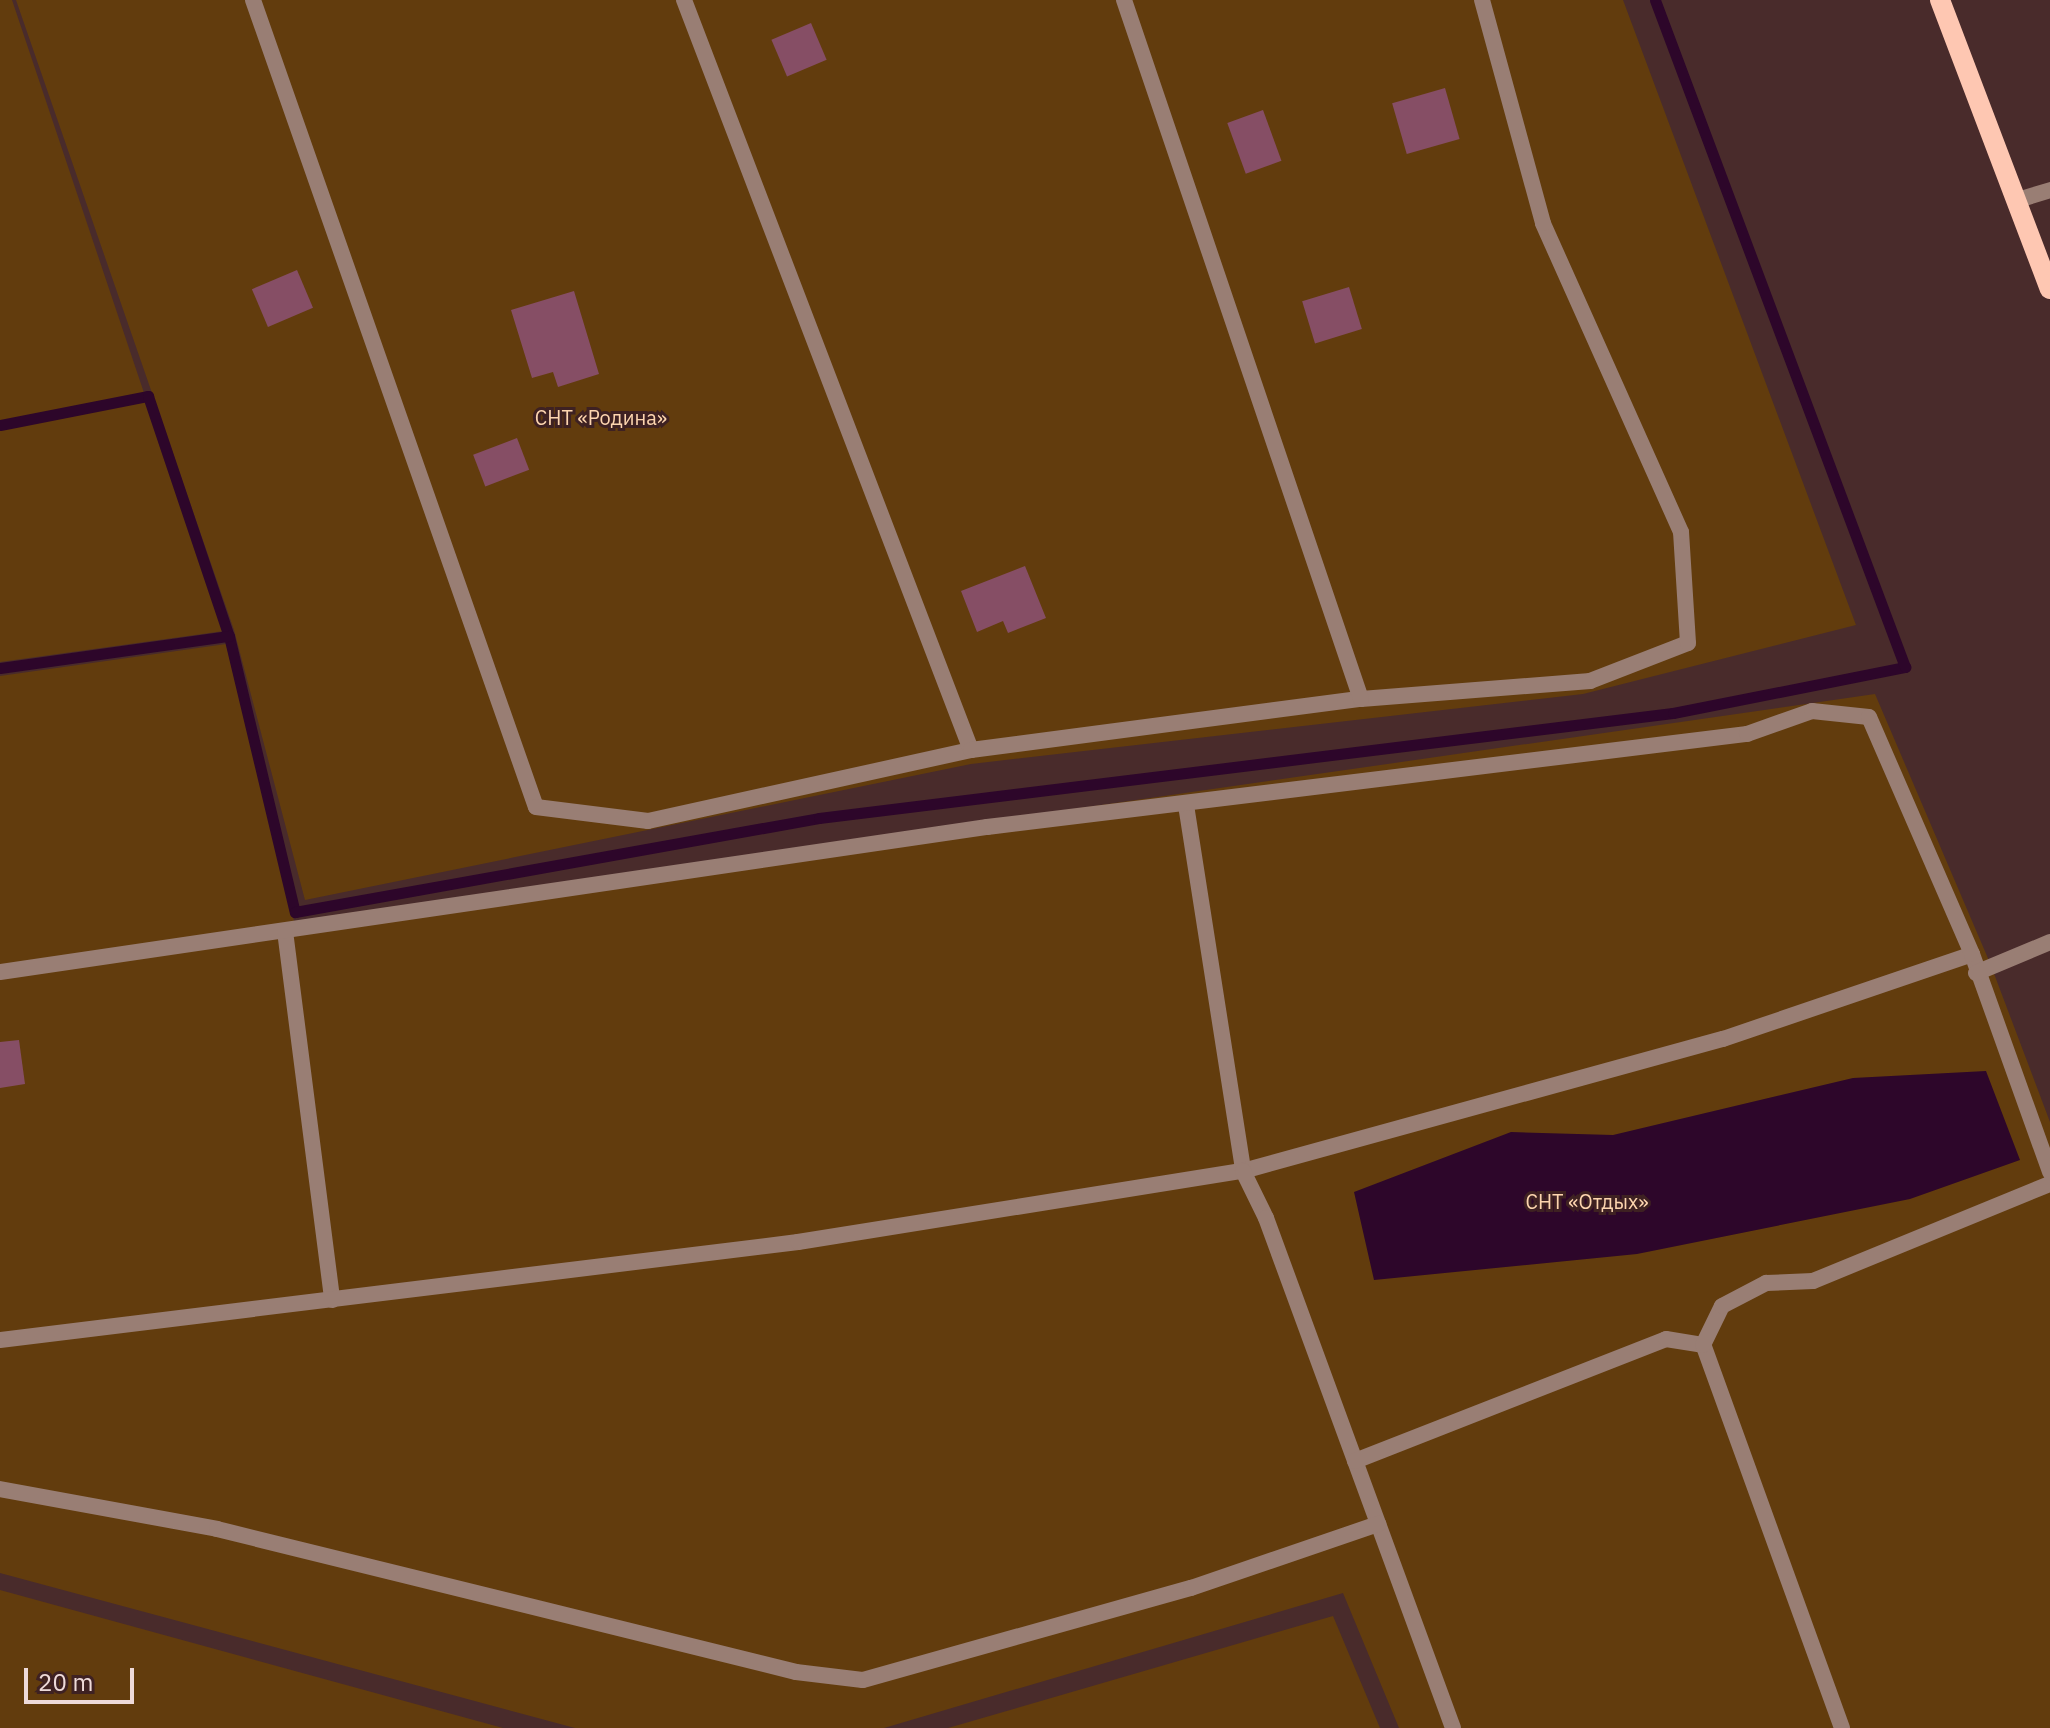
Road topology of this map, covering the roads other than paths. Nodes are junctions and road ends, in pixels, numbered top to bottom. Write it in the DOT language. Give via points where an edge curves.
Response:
graph roads {
  1 [pos="253,0"];
  2 [pos="684,0"];
  3 [pos="1124,0"];
  4 [pos="1482,0"];
  5 [pos="1940,0"];
  6 [pos="2050,190"];
  7 [pos="2018,200"];
  8 [pos="2050,289"];
  9 [pos="1361,699"];
  10 [pos="971,750"];
  11 [pos="1186,805"];
  12 [pos="285,931"];
  13 [pos="2050,942"];
  14 [pos="1972,954"];
  15 [pos="0,972"];
  16 [pos="1976,973"];
  17 [pos="1243,1171"];
  18 [pos="2050,1172"];
  19 [pos="2050,1184"];
  20 [pos="332,1300"];
  21 [pos="0,1340"];
  22 [pos="1703,1345"];
  23 [pos="1355,1461"];
  24 [pos="0,1489"];
  25 [pos="1378,1524"];
  26 [pos="1453,1728"];
  27 [pos="1842,1728"];
  1 -- 10 [label="street" via="536,807 648,821"];
  2 -- 10 [label="street"];
  3 -- 9 [label="street"];
  4 -- 9 [label="street" via="1543,223 1681,532 1688,643 1590,681"];
  5 -- 7 [label="main road"];
  6 -- 7 [label="street"];
  7 -- 8 [label="main road"];
  9 -- 10 [label="street"];
  11 -- 12 [label="street" via="987,827"];
  11 -- 14 [label="street" via="1747,734 1812,711 1869,717"];
  11 -- 17 [label="street"];
  12 -- 15 [label="street"];
  12 -- 20 [label="street"];
  13 -- 16 [label="street"];
  14 -- 16 [label="street"];
  14 -- 17 [label="street" via="1723,1039"];
  16 -- 18 [label="street"];
  17 -- 20 [label="street" via="798,1242"];
  17 -- 23 [label="street" via="1266,1218"];
  19 -- 22 [label="street" via="1813,1281 1766,1283 1722,1306"];
  20 -- 21 [label="street"];
  22 -- 23 [label="street" via="1666,1339"];
  22 -- 27 [label="street"];
  23 -- 25 [label="street"];
  24 -- 25 [label="street" via="217,1529 780,1668 863,1680 1191,1588"];
  25 -- 26 [label="street"];
}
